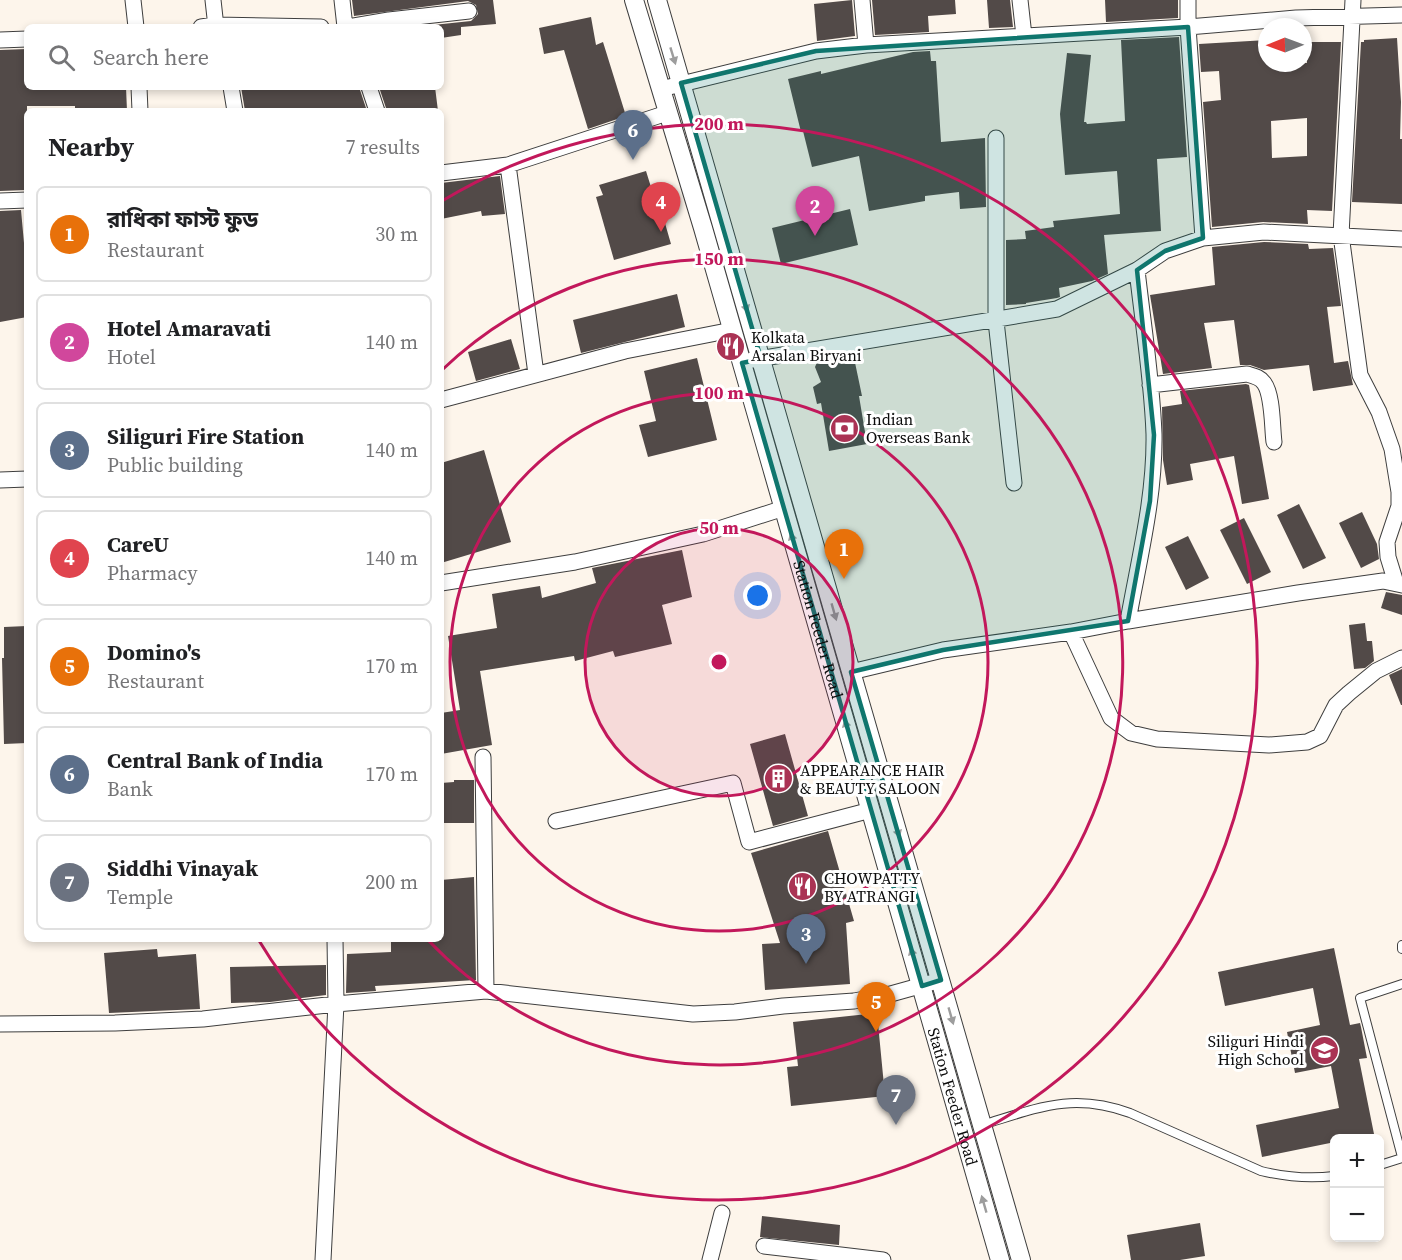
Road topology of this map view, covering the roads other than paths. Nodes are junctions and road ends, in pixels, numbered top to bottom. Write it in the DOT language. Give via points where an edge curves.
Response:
graph roads {
  1 [pos="133,0"];
  2 [pos="213,0"];
  3 [pos="342,0"];
  4 [pos="634,0"];
  5 [pos="657,0"];
  6 [pos="862,0"];
  7 [pos="1020,0"];
  8 [pos="1188,0"];
  9 [pos="1353,0"];
  10 [pos="469,11"];
  11 [pos="1402,15"];
  12 [pos="1353,16"];
  13 [pos="136,24"];
  14 [pos="211,24"];
  15 [pos="346,24"];
  16 [pos="364,24"];
  17 [pos="1188,27"];
  18 [pos="1024,36"];
  19 [pos="24,39"];
  20 [pos="0,40"];
  21 [pos="866,45"];
  22 [pos="681,83"];
  23 [pos="661,88"];
  24 [pos="139,90"];
  25 [pos="232,90"];
  26 [pos="370,90"];
  27 [pos="140,108"];
  28 [pos="234,108"];
  29 [pos="376,108"];
  30 [pos="667,113"];
  31 [pos="996,138"];
  32 [pos="508,165"];
  33 [pos="444,173"];
  34 [pos="24,200"];
  35 [pos="0,201"];
  36 [pos="1341,235"];
  37 [pos="1203,238"];
  38 [pos="1402,239"];
  39 [pos="1137,270"];
  40 [pos="996,321"];
  41 [pos="732,330"];
  42 [pos="761,358"];
  43 [pos="742,363"];
  44 [pos="536,374"];
  45 [pos="1150,385"];
  46 [pos="444,399"];
  47 [pos="1274,442"];
  48 [pos="24,479"];
  49 [pos="0,480"];
  50 [pos="1014,483"];
  51 [pos="784,508"];
  52 [pos="444,583"];
  53 [pos="1399,584"];
  54 [pos="1128,621"];
  55 [pos="1071,632"];
  56 [pos="1402,658"];
  57 [pos="851,672"];
  58 [pos="483,757"];
  59 [pos="871,810"];
  60 [pos="556,821"];
  61 [pos="335,942"];
  62 [pos="941,980"];
  63 [pos="1402,984"];
  64 [pos="922,986"];
  65 [pos="486,991"];
  66 [pos="336,1004"];
  67 [pos="0,1024"];
  68 [pos="982,1125"];
  69 [pos="1402,1157"];
  70 [pos="1384,1164"];
  71 [pos="1330,1177"];
  72 [pos="722,1213"];
  73 [pos="764,1246"];
  74 [pos="323,1260"];
  75 [pos="710,1260"];
  76 [pos="883,1260"];
  77 [pos="1000,1260"];
  78 [pos="1022,1260"];
  1 -- 13 [label="street"];
  2 -- 14 [label="street"];
  3 -- 15 [label="street"];
  4 -- 23 [label="street, Station Feeder Road"];
  5 -- 22 [label="street, Station Feeder Road, one-way"];
  6 -- 21 [label="street"];
  7 -- 18 [label="street"];
  8 -- 17 [label="street"];
  9 -- 12 [label="street"];
  10 -- 16 [label="street"];
  11 -- 12 [label="street"];
  12 -- 17 [label="street"];
  12 -- 36 [label="street"];
  17 -- 18 [label="street"];
  17 -- 37 [label="street"];
  18 -- 21 [label="street"];
  19 -- 20 [label="street"];
  21 -- 22 [label="street" via="816,51"];
  22 -- 23 [label="street"];
  22 -- 42 [label="street, Station Feeder Road, one-way"];
  23 -- 30 [label="street, Station Feeder Road"];
  24 -- 27 [label="street"];
  25 -- 28 [label="street"];
  26 -- 29 [label="street"];
  30 -- 32 [label="street"];
  30 -- 41 [label="street, Station Feeder Road"];
  31 -- 40 [label="street"];
  32 -- 33 [label="street"];
  32 -- 44 [label="street"];
  34 -- 35 [label="street"];
  36 -- 37 [label="street" via="1264,232"];
  36 -- 38 [label="street"];
  36 -- 53 [label="street" via="1360,375 1392,450 1399,492 1399,506 1387,542 1388,557"];
  37 -- 39 [label="street" via="1165,251"];
  39 -- 40 [label="street" via="1057,309"];
  39 -- 45 [label="street"];
  40 -- 42 [label="street"];
  40 -- 50 [label="street"];
  41 -- 43 [label="street, Station Feeder Road"];
  41 -- 44 [label="street"];
  42 -- 43 [label="street"];
  42 -- 57 [label="street, Station Feeder Road, one-way"];
  43 -- 51 [label="street, Station Feeder Road"];
  44 -- 46 [label="street"];
  45 -- 47 [label="street" via="1247,374 1258,377 1269,397"];
  45 -- 54 [label="street" via="1154,435 1150,501"];
  48 -- 49 [label="street"];
  51 -- 52 [label="street" via="703,534 575,562"];
  59 -- 51 [label="street, Station Feeder Road, one-way"];
  53 -- 54 [label="street" via="1383,580"];
  54 -- 55 [label="street"];
  55 -- 56 [label="street" via="1111,718 1131,733 1158,740 1269,745 1307,742 1320,736 1336,705 1349,693 1376,671"];
  55 -- 57 [label="street" via="943,650"];
  57 -- 62 [label="street, Station Feeder Road, one-way"];
  58 -- 65 [label="street"];
  59 -- 60 [label="street" via="749,842 733,783"];
  64 -- 59 [label="street, Station Feeder Road, one-way"];
  61 -- 66 [label="street"];
  62 -- 64 [label="street"];
  62 -- 68 [label="street, Station Feeder Road, one-way"];
  63 -- 69 [label="lane" via="1360,998"];
  64 -- 65 [label="street" via="854,1001 693,1014"];
  77 -- 64 [label="street, Station Feeder Road, one-way"];
  65 -- 66 [label="street"];
  66 -- 67 [label="street" via="203,1019"];
  66 -- 74 [label="street"];
  68 -- 71 [label="lane" via="1067,1102 1108,1105 1261,1171 1284,1176"];
  68 -- 78 [label="street, Station Feeder Road"];
  69 -- 70 [label="lane"];
  72 -- 75 [label="street"];
  73 -- 76 [label="street"];
}
